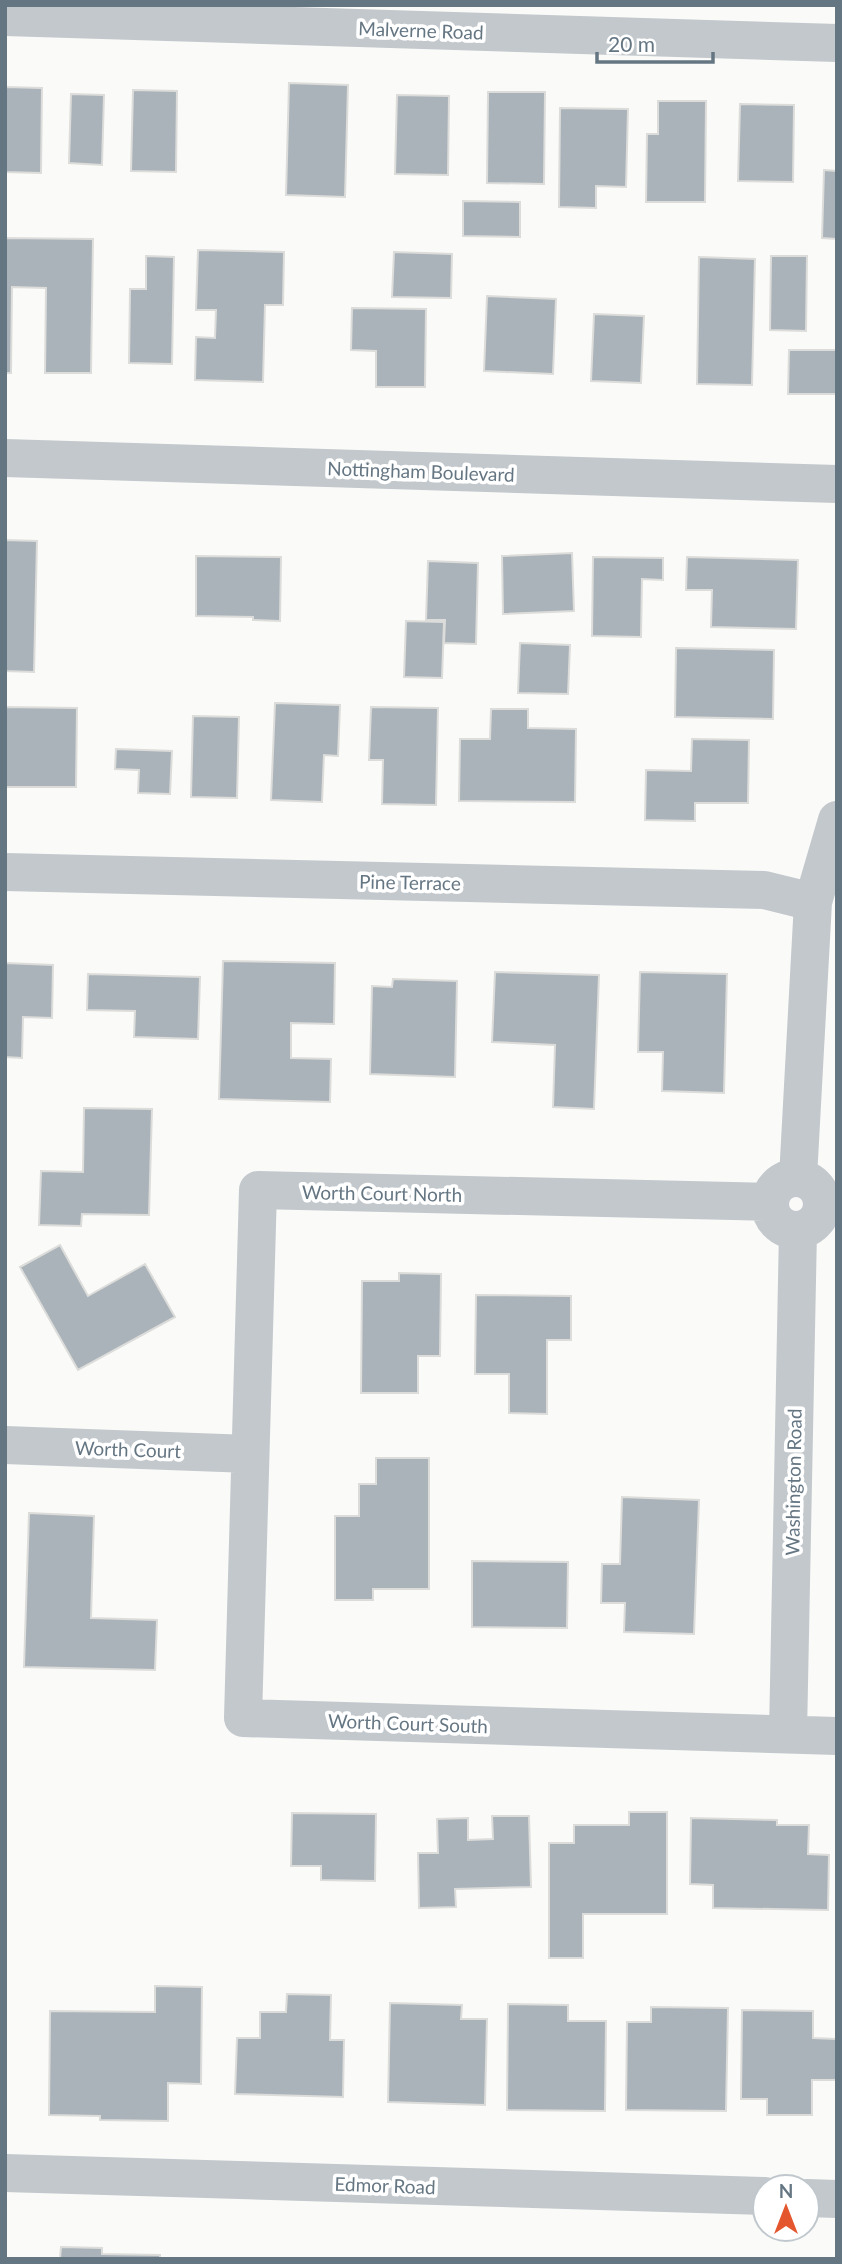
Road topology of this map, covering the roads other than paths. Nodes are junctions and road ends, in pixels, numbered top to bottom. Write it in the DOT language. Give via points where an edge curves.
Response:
graph roads {
  1 [pos="5,17"];
  2 [pos="837,43"];
  3 [pos="5,457"];
  4 [pos="837,484"];
  5 [pos="837,820"];
  6 [pos="5,872"];
  7 [pos="813,902"];
  8 [pos="784,1190"];
  9 [pos="819,1214"];
  10 [pos="5,1444"];
  11 [pos="250,1454"];
  12 [pos="788,1734"];
  13 [pos="837,1736"];
  14 [pos="5,2173"];
  15 [pos="751,2196"];
  1 -- 2 [label="street, Malverne Road"];
  3 -- 4 [label="street, Nottingham Boulevard"];
  5 -- 7 [label="street"];
  6 -- 7 [label="street, Pine Terrace" via="764,890"];
  7 -- 8 [label="street"];
  8 -- 9 [label="street" via="814,1184 822,1198"];
  8 -- 11 [label="street, Worth Court North" via="258,1190"];
  9 -- 12 [label="street, Washington Road"];
  10 -- 11 [label="street, Worth Court"];
  11 -- 12 [label="street, Worth Court South" via="243,1718"];
  12 -- 13 [label="street, Worth Court South"];
  14 -- 15 [label="street, Edmor Road"];
}
